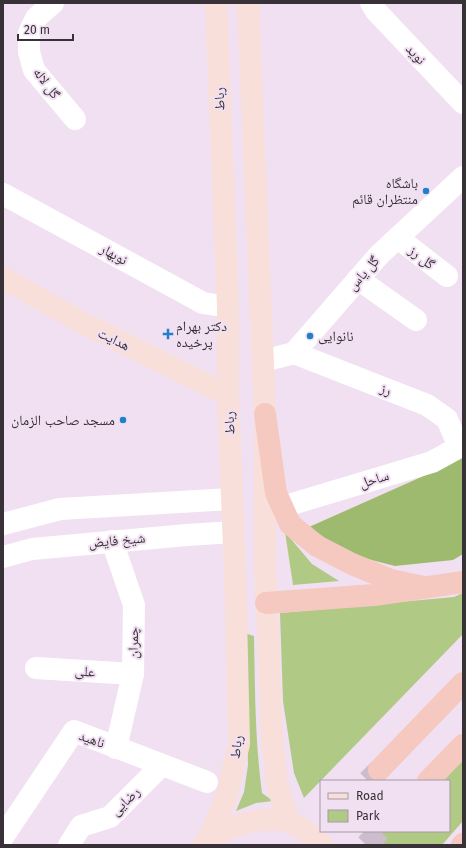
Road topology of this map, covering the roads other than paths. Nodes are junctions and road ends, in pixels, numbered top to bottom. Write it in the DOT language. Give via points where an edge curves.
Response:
graph roads {
  1 [pos="53,3"];
  2 [pos="216,3"];
  3 [pos="248,3"];
  4 [pos="371,3"];
  5 [pos="463,103"];
  6 [pos="75,119"];
  7 [pos="463,177"];
  8 [pos="3,194"];
  9 [pos="398,238"];
  10 [pos="447,276"];
  11 [pos="3,278"];
  12 [pos="358,279"];
  13 [pos="228,307"];
  14 [pos="416,320"];
  15 [pos="294,353"];
  16 [pos="263,361"];
  17 [pos="228,395"];
  18 [pos="265,414"];
  19 [pos="461,446"];
  20 [pos="231,499"];
  21 [pos="282,507"];
  22 [pos="3,524"];
  23 [pos="233,532"];
  24 [pos="112,540"];
  25 [pos="3,557"];
  26 [pos="463,573"];
  27 [pos="443,585"];
  28 [pos="266,603"];
  29 [pos="236,605"];
  30 [pos="36,668"];
  31 [pos="133,674"];
  32 [pos="463,683"];
  33 [pos="463,745"];
  34 [pos="116,748"];
  35 [pos="161,766"];
  36 [pos="379,770"];
  37 [pos="429,780"];
  38 [pos="207,782"];
  39 [pos="288,822"];
  40 [pos="3,837"];
  41 [pos="205,842"];
  42 [pos="69,845"];
  43 [pos="322,845"];
  1 -- 6 [label="street, گل لاله" via="36,18 28,33 29,52 34,70"];
  2 -- 13 [label="main road, رباط"];
  3 -- 16 [label="main road"];
  4 -- 5 [label="street, نوید"];
  7 -- 9 [label="street, گل یاس"];
  8 -- 13 [label="street, نوبهار" via="203,303"];
  9 -- 10 [label="street, گل رز"];
  9 -- 12 [label="street, گل یاس"];
  11 -- 17 [label="main road, هدایت" via="80,322"];
  12 -- 14 [label="street"];
  12 -- 15 [label="street, گل یاس"];
  13 -- 17 [label="main road, رباط"];
  15 -- 16 [label="street"];
  15 -- 19 [label="street, رز" via="427,404 447,420"];
  16 -- 18 [label="main road"];
  17 -- 20 [label="main road, رباط"];
  18 -- 21 [label="highway" via="276,492"];
  18 -- 28 [label="main road"];
  19 -- 21 [label="street, ساحل" via="432,462"];
  20 -- 22 [label="street" via="60,509"];
  20 -- 23 [label="main road, رباط"];
  21 -- 27 [label="highway" via="290,524 317,546 352,564 391,580"];
  23 -- 24 [label="street, شیخ فایض"];
  23 -- 29 [label="main road, رباط"];
  24 -- 25 [label="street, شیخ فایض" via="32,548"];
  24 -- 31 [label="street, چمران" via="134,605"];
  26 -- 27 [label="main road"];
  27 -- 28 [label="highway" via="374,595"];
  28 -- 29 [label="main road"];
  28 -- 39 [label="main road" via="272,737 277,782"];
  29 -- 41 [label="main road, رباط" via="239,744 226,798"];
  30 -- 31 [label="street, علی"];
  31 -- 34 [label="street, چمران"];
  32 -- 36 [label="highway"];
  33 -- 37 [label="highway"];
  34 -- 35 [label="street, ناهید"];
  34 -- 40 [label="street, ناهید" via="74,731"];
  35 -- 38 [label="street, ناهید"];
  35 -- 42 [label="street, رضایی" via="110,817 81,826"];
  39 -- 41 [label="main road" via="262,820 236,825"];
  39 -- 43 [label="main road" via="308,832"];
}
